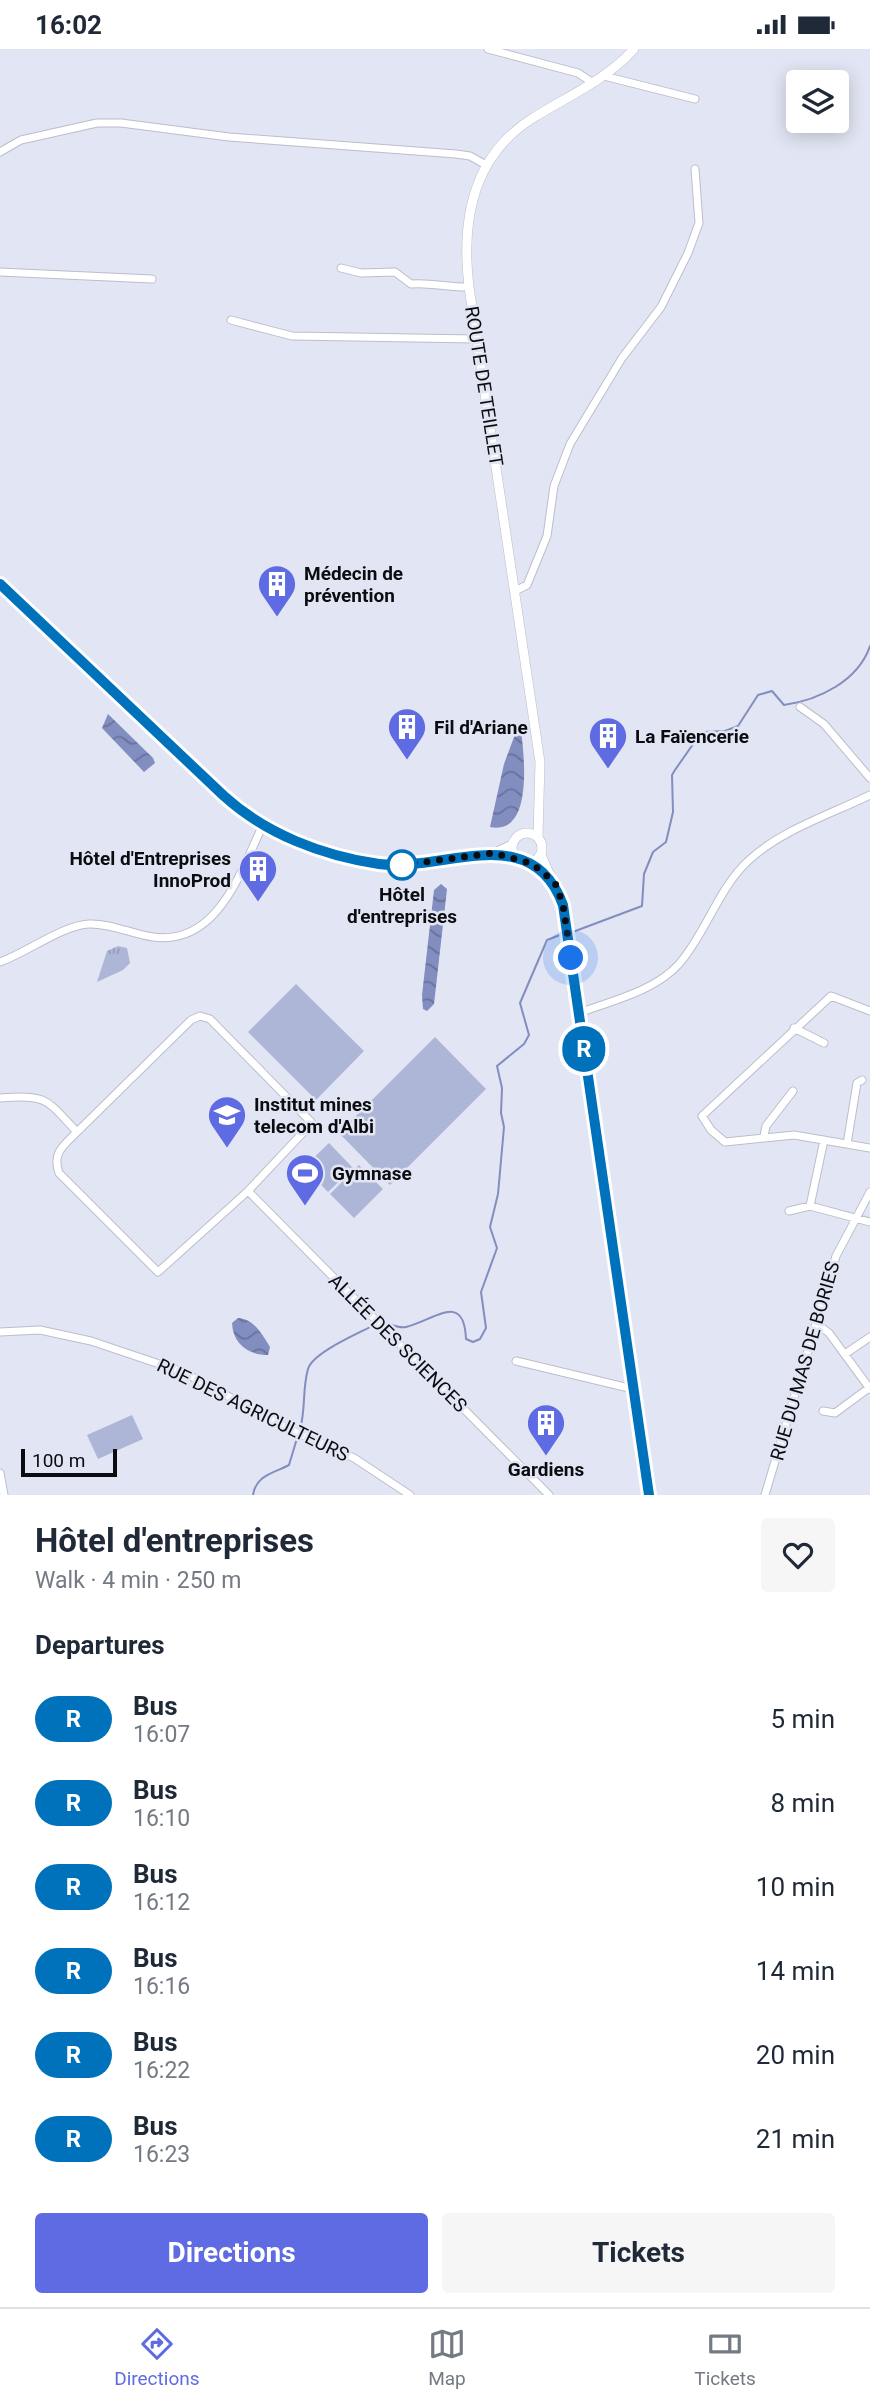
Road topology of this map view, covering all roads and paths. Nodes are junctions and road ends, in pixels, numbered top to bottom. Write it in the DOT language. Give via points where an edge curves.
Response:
graph roads {
  1 [pos="488,49"];
  2 [pos="634,49"];
  3 [pos="517,53"];
  4 [pos="604,76"];
  5 [pos="593,83"];
  6 [pos="695,99"];
  7 [pos="0,152"];
  8 [pos="486,165"];
  9 [pos="695,169"];
  10 [pos="341,268"];
  11 [pos="0,272"];
  12 [pos="152,279"];
  13 [pos="469,287"];
  14 [pos="231,320"];
  15 [pos="477,339"];
  16 [pos="0,584"];
  17 [pos="515,591"];
  18 [pos="800,707"];
  19 [pos="870,778"];
  20 [pos="870,795"];
  21 [pos="540,799"];
  22 [pos="262,827"];
  23 [pos="524,832"];
  24 [pos="538,836"];
  25 [pos="512,844"];
  26 [pos="494,853"];
  27 [pos="541,855"];
  28 [pos="516,858"];
  29 [pos="530,863"];
  30 [pos="556,885"];
  31 [pos="0,963"];
  32 [pos="870,1011"];
  33 [pos="579,1013"];
  34 [pos="794,1028"];
  35 [pos="824,1043"];
  36 [pos="862,1080"];
  37 [pos="793,1091"];
  38 [pos="0,1098"];
  39 [pos="77,1132"];
  40 [pos="764,1136"];
  41 [pos="824,1140"];
  42 [pos="847,1144"];
  43 [pos="870,1147"];
  44 [pos="247,1191"];
  45 [pos="870,1192"];
  46 [pos="810,1206"];
  47 [pos="789,1211"];
  48 [pos="856,1218"];
  49 [pos="870,1222"];
  50 [pos="817,1324"];
  51 [pos="2,1333"];
  52 [pos="870,1337"];
  53 [pos="845,1354"];
  54 [pos="516,1361"];
  55 [pos="632,1389"];
  56 [pos="870,1389"];
  57 [pos="823,1411"];
  58 [pos="0,1473"];
  59 [pos="4,1495"];
  60 [pos="410,1495"];
  61 [pos="549,1495"];
  62 [pos="649,1495"];
  63 [pos="765,1495"];
  1 -- 3 [label="street"];
  2 -- 4 [label="main road, ROUTE DE TEILLET"];
  3 -- 5 [label="street" via="578,73"];
  4 -- 5 [label="main road, ROUTE DE TEILLET"];
  4 -- 6 [label="street"];
  5 -- 8 [label="main road, ROUTE DE TEILLET" via="522,125"];
  7 -- 8 [label="street" via="22,140 97,123 121,123 229,137 456,154"];
  8 -- 13 [label="main road, ROUTE DE TEILLET" via="468,210"];
  9 -- 17 [label="street" via="699,223 677,278 570,444 554,487 547,536 527,585"];
  10 -- 13 [label="street" via="361,273 395,272 411,284"];
  11 -- 12 [label="street"];
  13 -- 15 [label="main road, ROUTE DE TEILLET"];
  14 -- 15 [label="street" via="292,337"];
  15 -- 17 [label="main road, ROUTE DE TEILLET"];
  16 -- 22 [label="street"];
  17 -- 21 [label="main road, ROUTE DE TEILLET" via="540,762"];
  18 -- 19 [label="street" via="824,724"];
  20 -- 33 [label="street" via="768,844 738,871 671,971"];
  21 -- 23 [label="main road, ROUTE DE TEILLET"];
  21 -- 24 [label="main road, ROUTE DE TEILLET"];
  22 -- 26 [label="street" via="379,864"];
  22 -- 31 [label="street" via="228,896 213,916 189,932 152,937 88,924"];
  23 -- 24 [label="main road"];
  23 -- 25 [label="main road"];
  24 -- 27 [label="main road"];
  25 -- 26 [label="street"];
  25 -- 28 [label="main road"];
  26 -- 28 [label="street"];
  27 -- 29 [label="main road"];
  27 -- 30 [label="main road"];
  28 -- 29 [label="main road"];
  29 -- 30 [label="main road"];
  30 -- 33 [label="main road"];
  32 -- 34 [label="street" via="831,996"];
  33 -- 55 [label="main road"];
  34 -- 35 [label="street"];
  34 -- 40 [label="street" via="702,1115 725,1142"];
  36 -- 42 [label="street" via="857,1083"];
  37 -- 40 [label="street" via="766,1126"];
  38 -- 39 [label="street" via="47,1100"];
  39 -- 44 [label="street" via="59,1150 55,1161 60,1173 158,1272"];
  39 -- 44 [label="street" via="191,1020 200,1016 210,1019 312,1123"];
  40 -- 41 [label="street"];
  41 -- 42 [label="street"];
  41 -- 46 [label="street"];
  42 -- 43 [label="street"];
  44 -- 61 [label="street, ALLÉE DES SCIENCES"];
  45 -- 48 [label="street, RUE DU MAS DE BORIES"];
  46 -- 47 [label="street"];
  46 -- 48 [label="street"];
  48 -- 49 [label="street"];
  48 -- 50 [label="street, RUE DU MAS DE BORIES" via="835,1256"];
  50 -- 53 [label="street"];
  50 -- 63 [label="street, RUE DU MAS DE BORIES"];
  51 -- 60 [label="street, RUE DES AGRICULTEURS" via="40,1330 183,1373 367,1465"];
  52 -- 53 [label="street"];
  53 -- 56 [label="street"];
  54 -- 55 [label="street"];
  55 -- 62 [label="main road"];
  56 -- 57 [label="street" via="835,1413"];
  58 -- 59 [label="street"];
}
